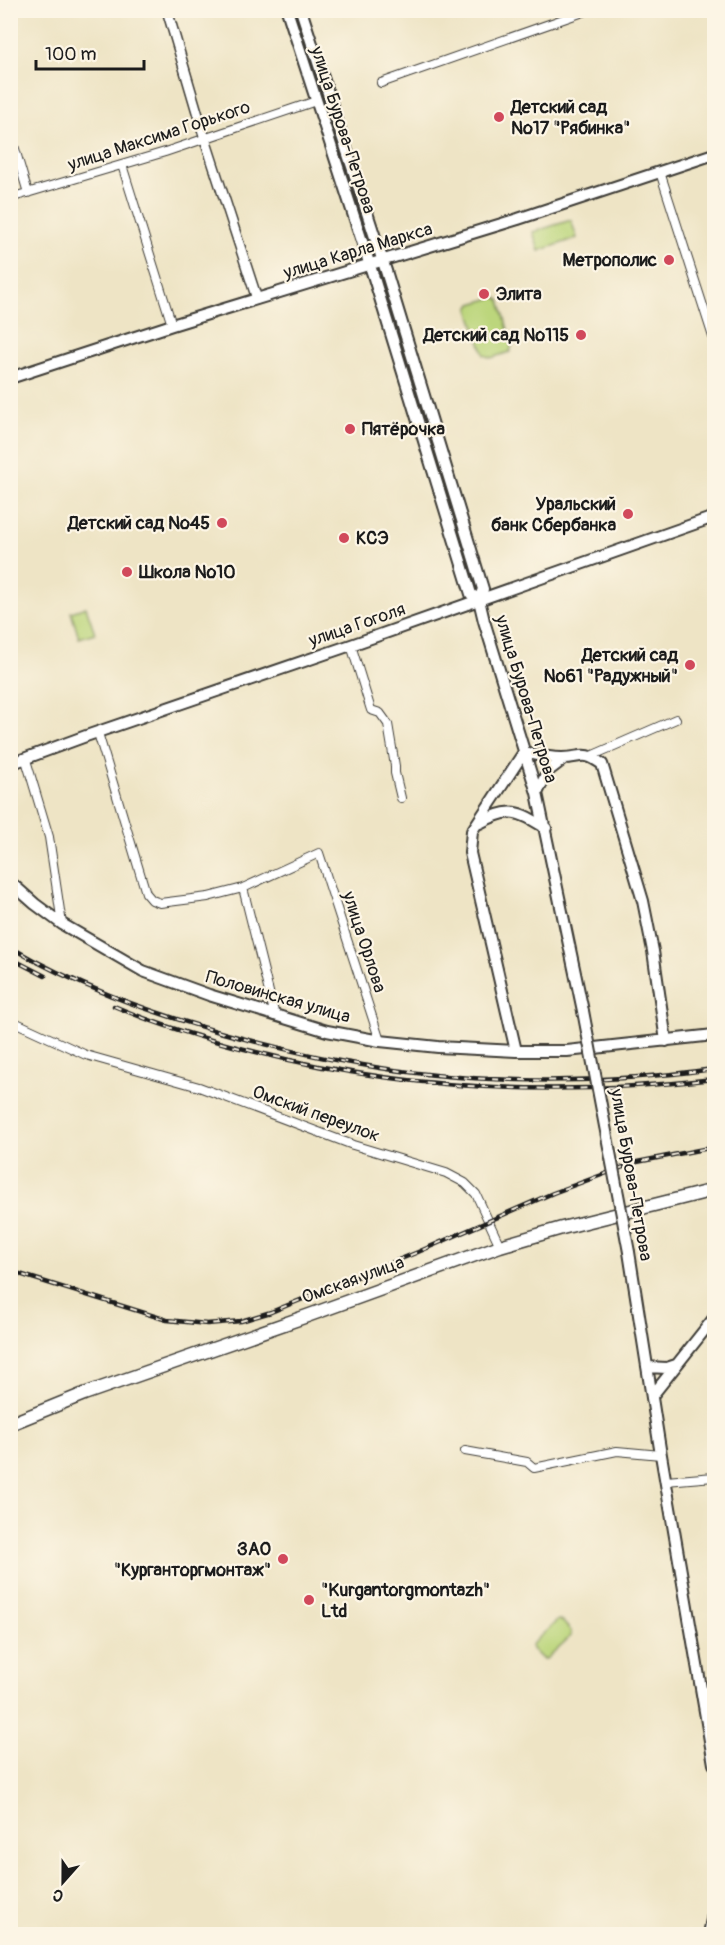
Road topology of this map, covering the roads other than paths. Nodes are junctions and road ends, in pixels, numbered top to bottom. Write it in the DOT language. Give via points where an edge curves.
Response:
graph roads {
  1 [pos="167,10"];
  2 [pos="287,10"];
  3 [pos="301,10"];
  4 [pos="589,10"];
  5 [pos="381,83"];
  6 [pos="316,101"];
  7 [pos="10,132"];
  8 [pos="205,139"];
  9 [pos="714,154"];
  10 [pos="122,165"];
  11 [pos="660,172"];
  12 [pos="28,193"];
  13 [pos="10,198"];
  14 [pos="383,261"];
  15 [pos="370,264"];
  16 [pos="257,299"];
  17 [pos="172,325"];
  18 [pos="714,340"];
  19 [pos="10,378"];
  20 [pos="714,517"];
  21 [pos="479,600"];
  22 [pos="351,645"];
  23 [pos="676,719"];
  24 [pos="98,733"];
  25 [pos="524,752"];
  26 [pos="591,756"];
  27 [pos="565,758"];
  28 [pos="26,760"];
  29 [pos="10,764"];
  30 [pos="537,793"];
  31 [pos="401,798"];
  32 [pos="477,825"];
  33 [pos="546,828"];
  34 [pos="10,882"];
  35 [pos="243,888"];
  36 [pos="62,924"];
  37 [pos="275,1016"];
  38 [pos="10,1020"];
  39 [pos="714,1035"];
  40 [pos="380,1041"];
  41 [pos="666,1041"];
  42 [pos="516,1051"];
  43 [pos="714,1190"];
  44 [pos="500,1246"];
  45 [pos="714,1318"];
  46 [pos="676,1365"];
  47 [pos="647,1367"];
  48 [pos="652,1396"];
  49 [pos="10,1424"];
  50 [pos="465,1452"];
  51 [pos="661,1455"];
  52 [pos="714,1477"];
  53 [pos="666,1481"];
  54 [pos="714,1764"];
  55 [pos="714,1910"];
  56 [pos="709,1935"];
  1 -- 8 [label="street"];
  2 -- 6 [label="main road, улица Бурова-Петрова"];
  3 -- 14 [label="main road, улица Бурова-Петрова"];
  4 -- 5 [label="street"];
  6 -- 8 [label="street, улица Максима Горького"];
  6 -- 15 [label="main road, улица Бурова-Петрова"];
  7 -- 12 [label="street"];
  8 -- 10 [label="street, улица Максима Горького"];
  8 -- 16 [label="street"];
  9 -- 11 [label="main road, улица Карла Маркса"];
  10 -- 12 [label="street, улица Максима Горького"];
  10 -- 17 [label="street"];
  11 -- 14 [label="main road, улица Карла Маркса"];
  11 -- 18 [label="street"];
  12 -- 13 [label="street, улица Максима Горького"];
  14 -- 15 [label="main road, улица Карла Маркса"];
  14 -- 21 [label="main road, улица Бурова-Петрова" via="483,589"];
  15 -- 16 [label="main road, улица Карла Маркса"];
  15 -- 21 [label="main road, улица Бурова-Петрова" via="471,594"];
  16 -- 17 [label="main road, улица Карла Маркса"];
  17 -- 19 [label="main road, улица Карла Маркса"];
  20 -- 21 [label="main road, улица Гоголя"];
  21 -- 22 [label="main road, улица Гоголя"];
  21 -- 25 [label="main road, улица Бурова-Петрова"];
  22 -- 24 [label="main road, улица Гоголя"];
  22 -- 31 [label="street" via="371,710 380,713 388,724"];
  23 -- 26 [label="street"];
  24 -- 28 [label="main road, улица Гоголя"];
  24 -- 35 [label="street" via="146,893 152,900 168,903"];
  25 -- 27 [label="main road"];
  25 -- 30 [label="main road, улица Бурова-Петрова"];
  25 -- 32 [label="main road"];
  26 -- 27 [label="main road"];
  26 -- 41 [label="main road" via="602,764 642,899"];
  27 -- 30 [label="main road" via="548,771"];
  28 -- 29 [label="main road, улица Гоголя"];
  28 -- 36 [label="street" via="49,837"];
  30 -- 33 [label="main road, улица Бурова-Петрова"];
  32 -- 33 [label="main road" via="495,814 509,812 522,813"];
  32 -- 42 [label="main road" via="472,831 470,853"];
  33 -- 47 [label="main road, улица Бурова-Петрова, bridge" via="584,1011"];
  34 -- 36 [label="main road, Половинская улица"];
  35 -- 37 [label="street"];
  35 -- 40 [label="street, улица Орлова" via="319,853"];
  36 -- 37 [label="main road, Половинская улица" via="143,971"];
  37 -- 40 [label="main road, Половинская улица"];
  38 -- 44 [label="street, Омский переулок" via="86,1055 199,1087 353,1144 446,1173 476,1194"];
  39 -- 41 [label="main road, Половинская улица"];
  40 -- 42 [label="main road, Половинская улица"];
  41 -- 42 [label="main road, Половинская улица" via="567,1051"];
  43 -- 44 [label="main road, Омская улица"];
  44 -- 49 [label="main road, Омская улица"];
  45 -- 46 [label="main road"];
  46 -- 47 [label="main road"];
  46 -- 48 [label="main road"];
  47 -- 48 [label="main road, улица Бурова-Петрова"];
  48 -- 51 [label="main road, улица Бурова-Петрова"];
  50 -- 51 [label="street" via="527,1462 534,1468 617,1451"];
  51 -- 53 [label="main road, улица Бурова-Петрова"];
  52 -- 53 [label="street"];
  53 -- 54 [label="main road, улица Бурова-Петрова"];
  55 -- 56 [label="main road"];
}
